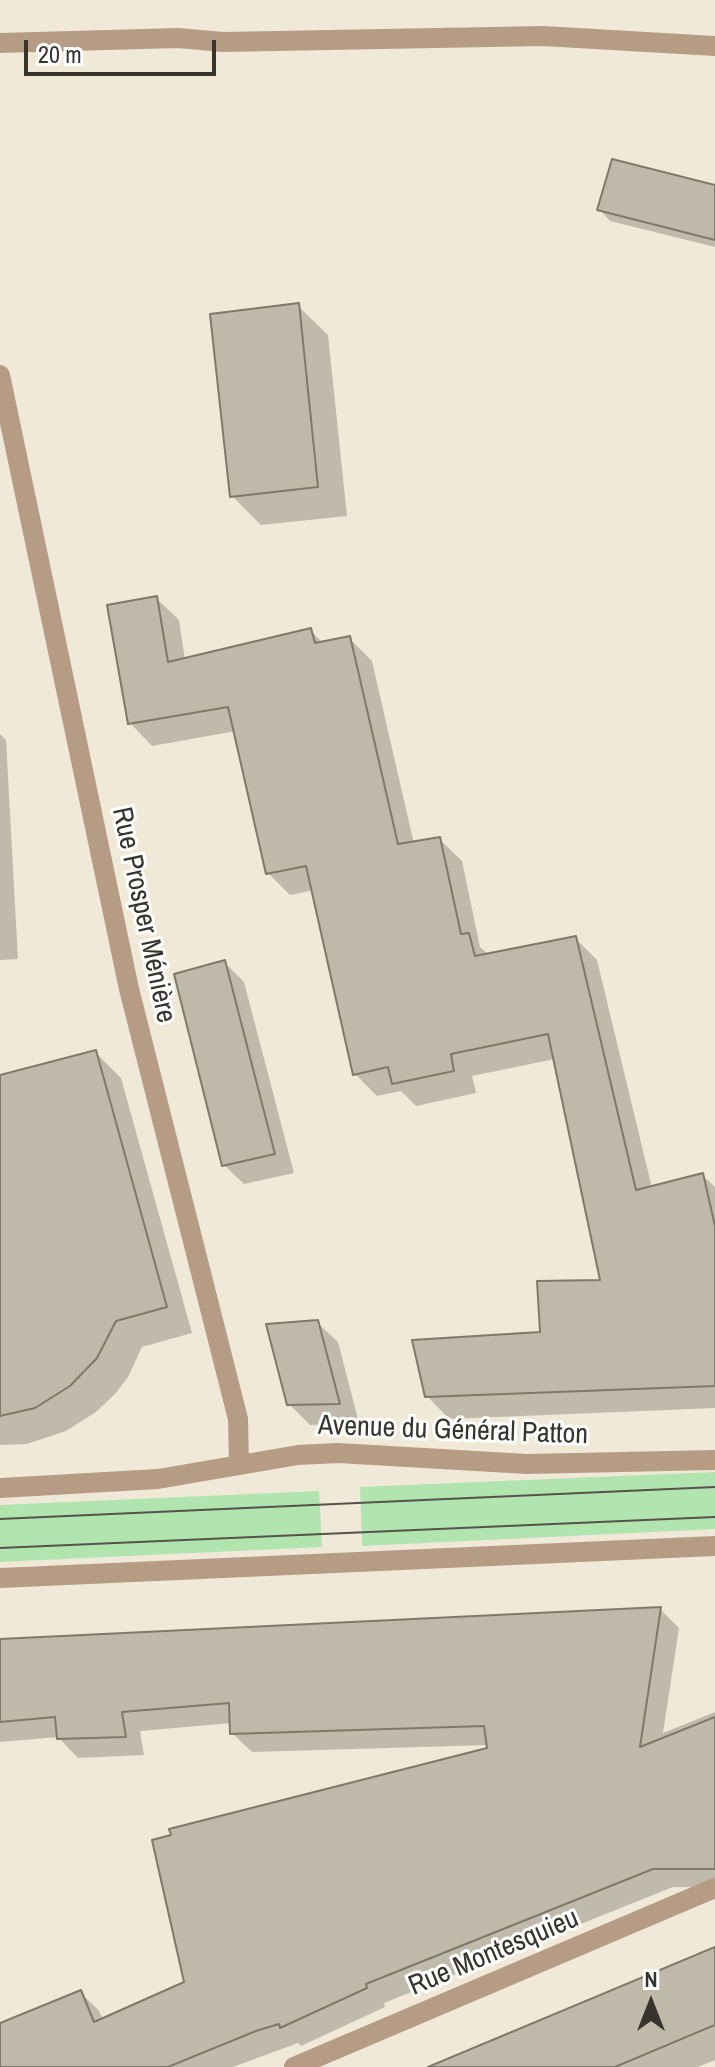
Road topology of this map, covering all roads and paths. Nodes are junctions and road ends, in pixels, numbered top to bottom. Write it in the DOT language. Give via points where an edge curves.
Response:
graph roads {
  1 [pos="0,43"];
  2 [pos="715,46"];
  3 [pos="0,375"];
  4 [pos="715,1460"];
  5 [pos="239,1465"];
  6 [pos="0,1488"];
  7 [pos="715,1546"];
  8 [pos="0,1578"];
  9 [pos="715,1888"];
  10 [pos="294,2067"];
  1 -- 2 [label="street" via="543,36"];
  3 -- 5 [label="street, Rue Prosper Ménière" via="129,989 238,1419"];
  4 -- 5 [label="street, Avenue du Général Patton" via="514,1464 338,1453"];
  5 -- 6 [label="street, Avenue du Général Patton" via="158,1479"];
  7 -- 8 [label="street"];
  9 -- 10 [label="street, Rue Montesquieu"];
}
